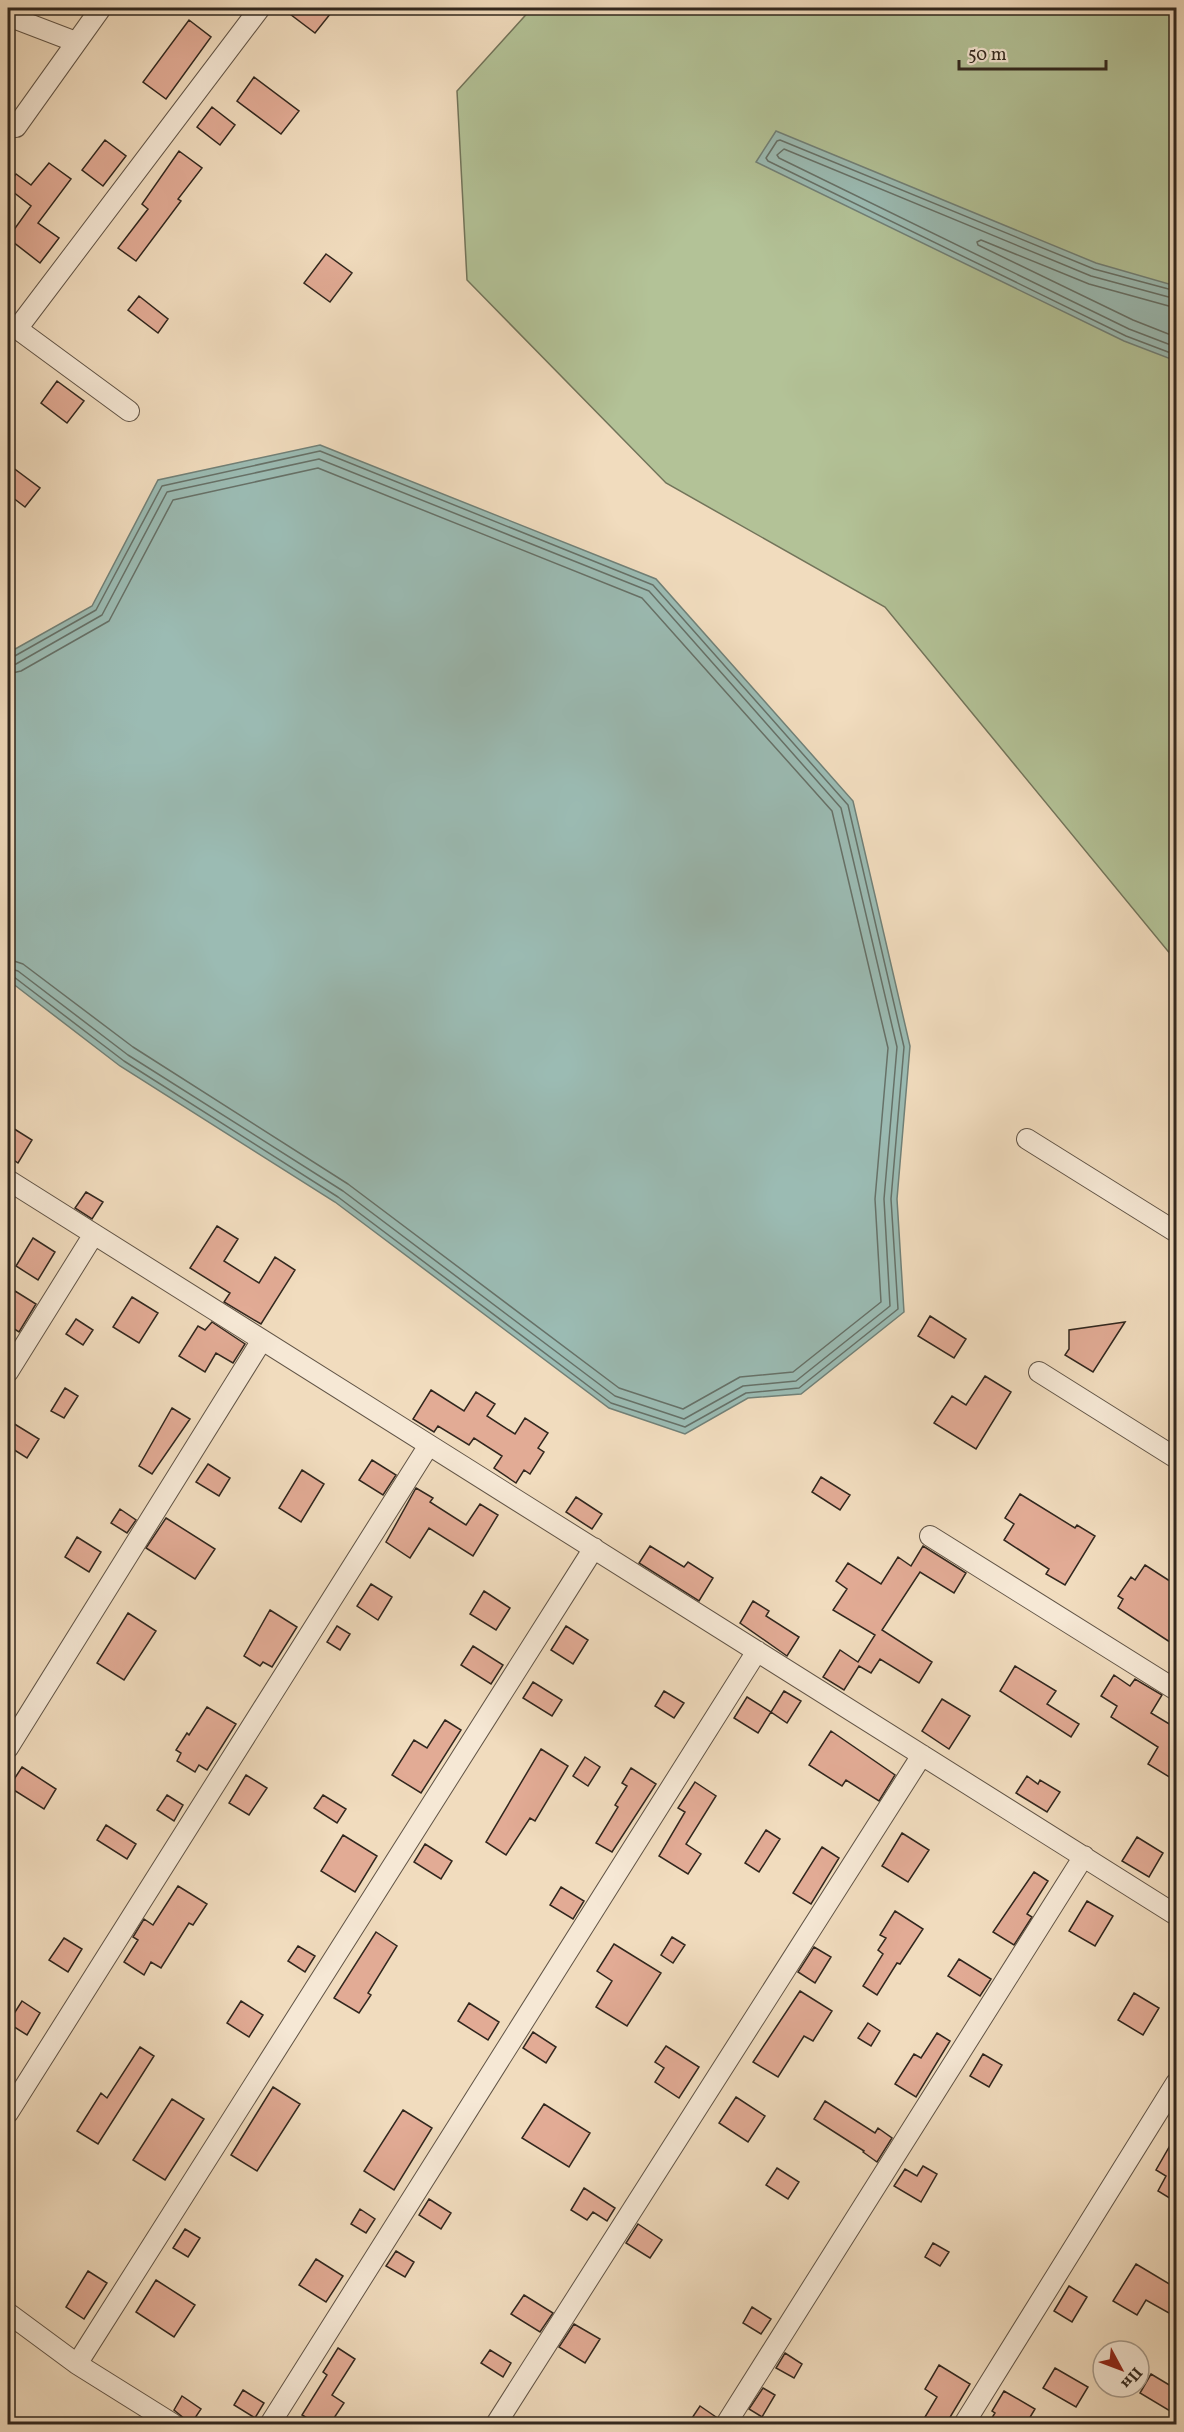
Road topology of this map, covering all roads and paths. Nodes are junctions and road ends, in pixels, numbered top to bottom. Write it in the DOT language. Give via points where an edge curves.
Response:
graph roads {
  1 [pos="101,8"];
  2 [pos="260,8"];
  3 [pos="8,16"];
  4 [pos="76,42"];
  5 [pos="16,127"];
  6 [pos="12,326"];
  7 [pos="129,411"];
  8 [pos="1028,1139"];
  9 [pos="8,1180"];
  10 [pos="1176,1232"];
  11 [pos="94,1234"];
  12 [pos="262,1340"];
  13 [pos="8,1372"];
  14 [pos="1039,1372"];
  15 [pos="429,1445"];
  16 [pos="1176,1458"];
  17 [pos="930,1536"];
  18 [pos="594,1548"];
  19 [pos="757,1651"];
  20 [pos="1176,1690"];
  21 [pos="8,1748"];
  22 [pos="922,1755"];
  23 [pos="1084,1856"];
  24 [pos="1176,1915"];
  25 [pos="1176,2083"];
  26 [pos="8,2113"];
  27 [pos="8,2313"];
  28 [pos="77,2364"];
  29 [pos="173,2424"];
  30 [pos="270,2424"];
  31 [pos="496,2424"];
  32 [pos="726,2424"];
  33 [pos="964,2424"];
  1 -- 4 [label="street"];
  2 -- 6 [label="street"];
  3 -- 4 [label="street"];
  4 -- 5 [label="street"];
  6 -- 7 [label="street"];
  8 -- 10 [label="street"];
  9 -- 11 [label="street"];
  11 -- 12 [label="street"];
  11 -- 13 [label="street"];
  12 -- 15 [label="street"];
  12 -- 21 [label="street"];
  14 -- 16 [label="street"];
  15 -- 18 [label="street"];
  15 -- 26 [label="street"];
  17 -- 20 [label="street"];
  18 -- 19 [label="street"];
  18 -- 28 [label="street"];
  19 -- 22 [label="street"];
  19 -- 30 [label="street"];
  22 -- 23 [label="street"];
  22 -- 31 [label="street"];
  23 -- 24 [label="street"];
  23 -- 32 [label="street"];
  25 -- 33 [label="street"];
  27 -- 28 [label="street"];
  28 -- 29 [label="street"];
}
